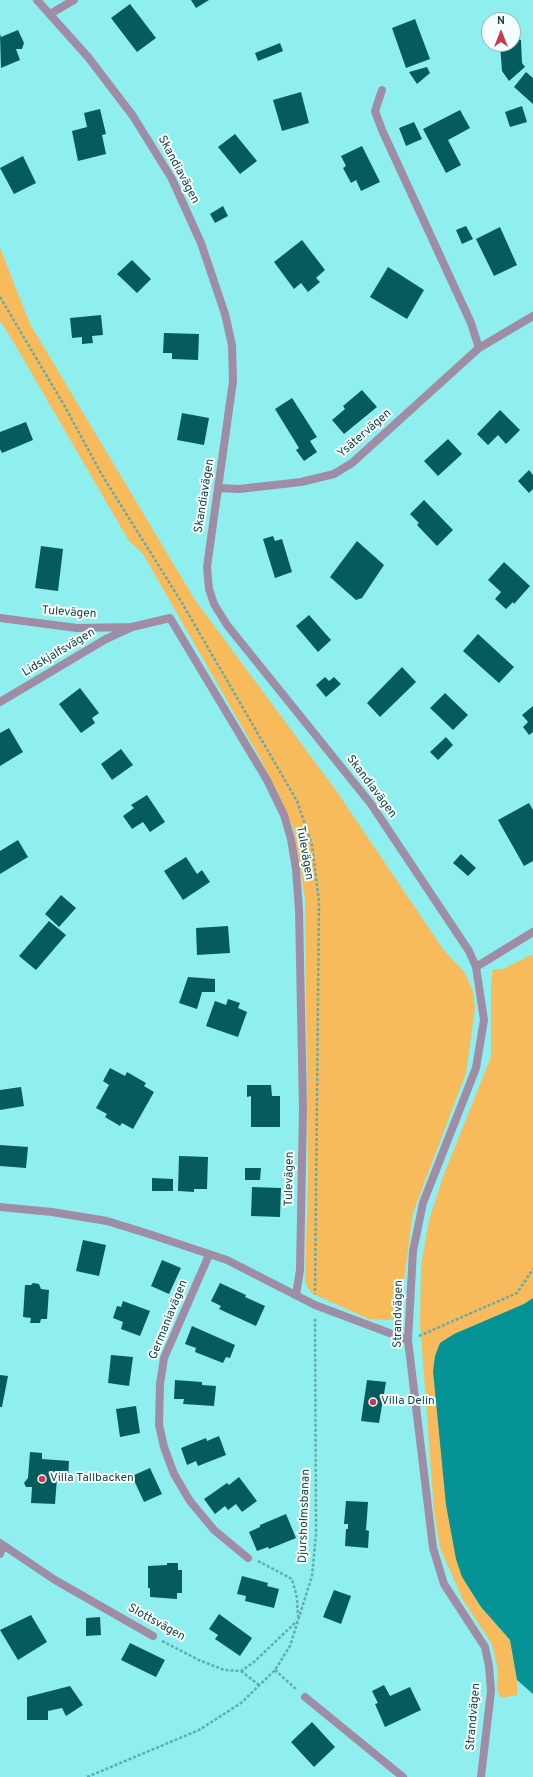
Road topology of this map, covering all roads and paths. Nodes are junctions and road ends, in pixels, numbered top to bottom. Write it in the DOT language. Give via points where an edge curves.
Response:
graph roads {
  1 [pos="37,0"];
  2 [pos="74,0"];
  3 [pos="50,14"];
  4 [pos="382,90"];
  5 [pos="0,297"];
  6 [pos="533,316"];
  7 [pos="479,348"];
  8 [pos="219,488"];
  9 [pos="0,618"];
  10 [pos="132,627"];
  11 [pos="0,702"];
  12 [pos="533,932"];
  13 [pos="476,967"];
  14 [pos="0,1207"];
  15 [pos="210,1254"];
  16 [pos="533,1269"];
  17 [pos="296,1295"];
  18 [pos="315,1304"];
  19 [pos="408,1340"];
  20 [pos="2,1544"];
  21 [pos="0,1554"];
  22 [pos="248,1558"];
  23 [pos="298,1620"];
  24 [pos="153,1636"];
  25 [pos="275,1670"];
  26 [pos="241,1671"];
  27 [pos="259,1685"];
  28 [pos="305,1697"];
  29 [pos="87,1777"];
  30 [pos="403,1777"];
  31 [pos="481,1777"];
  1 -- 3 [label="street, Skandiavägen"];
  2 -- 3 [label="street"];
  3 -- 8 [label="street, Skandiavägen" via="88,57 133,116 172,179 201,243 225,314 232,345 234,381"];
  4 -- 7 [label="street" via="375,111 382,130 471,323"];
  5 -- 18 [label="path, Djursholmsbanan" via="102,475 182,603 297,801 312,846 319,902"];
  6 -- 7 [label="street, Ysätervägen"];
  7 -- 8 [label="street, Ysätervägen" via="352,463 334,474 301,482 239,489"];
  8 -- 13 [label="street, Skandiavägen" via="207,567 209,589 214,604 371,804 469,951"];
  9 -- 10 [label="street, Tulevägen" via="77,628"];
  10 -- 11 [label="street, Lidskjalfsvägen"];
  10 -- 17 [label="street, Tulevägen" via="170,618 268,780 284,815 291,839 299,910 304,1109 300,1270"];
  12 -- 13 [label="street"];
  13 -- 19 [label="street, Strandvägen" via="484,1020 476,1068 423,1203 413,1251"];
  14 -- 15 [label="street" via="107,1221"];
  15 -- 17 [label="street" via="228,1260"];
  15 -- 22 [label="street, Germaniavägen" via="164,1358 160,1384 159,1425 174,1474 190,1502 214,1530"];
  16 -- 19 [label="path" via="517,1293"];
  17 -- 18 [label="street"];
  18 -- 19 [label="street"];
  18 -- 23 [label="path, Djursholmsbanan" via="316,1534 312,1576"];
  19 -- 31 [label="street, Strandvägen" via="433,1548 444,1584 485,1647 489,1666 491,1691"];
  20 -- 21 [label="street"];
  20 -- 24 [label="street, Slottsvägen" via="55,1580"];
  22 -- 23 [label="path" via="292,1579 297,1598"];
  23 -- 25 [label="path, Djursholmsbanan" via="290,1646"];
  23 -- 26 [label="path"];
  24 -- 26 [label="path, Slottsvägen" via="205,1663 224,1670"];
  25 -- 27 [label="path, Djursholmsbanan"];
  25 -- 28 [label="path"];
  26 -- 27 [label="path"];
  27 -- 29 [label="path, Djursholmsbanan" via="241,1702 199,1730"];
  28 -- 30 [label="street"];
}
